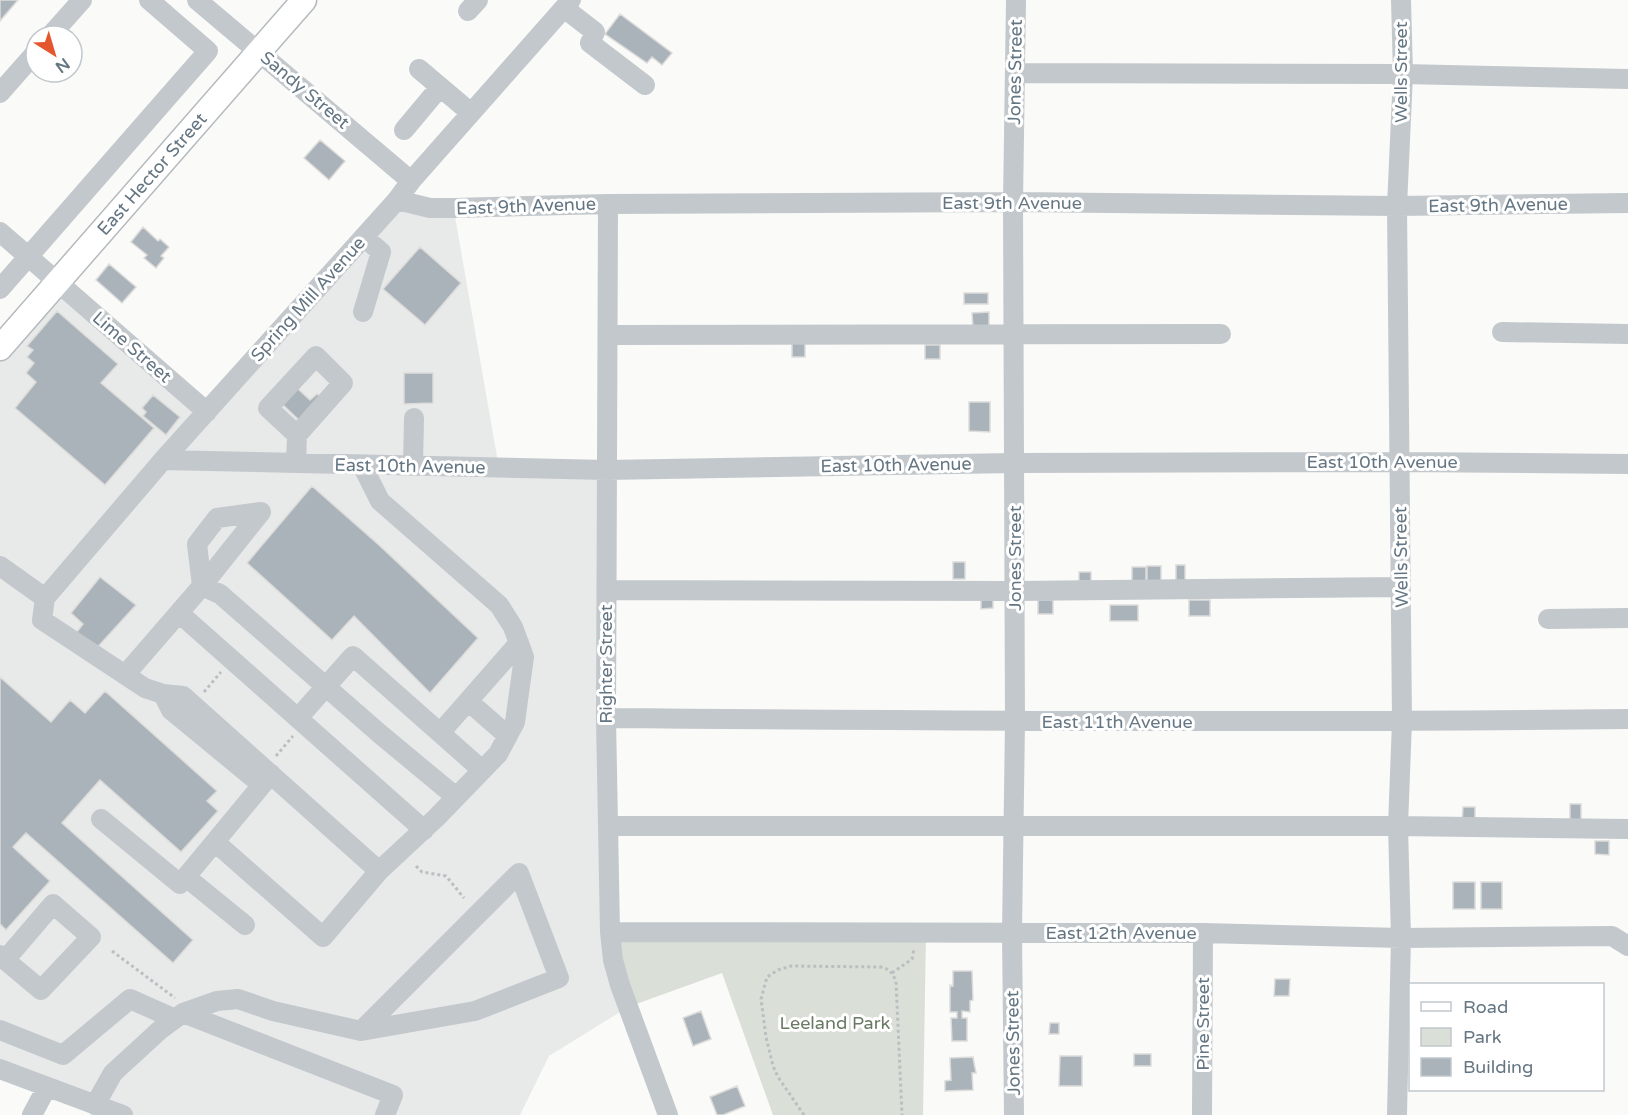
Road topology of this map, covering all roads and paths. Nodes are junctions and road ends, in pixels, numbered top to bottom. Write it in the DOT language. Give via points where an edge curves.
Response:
graph roads {
  1 [pos="82,0"];
  2 [pos="149,0"];
  3 [pos="198,0"];
  4 [pos="304,0"];
  5 [pos="1016,0"];
  6 [pos="1401,0"];
  7 [pos="567,4"];
  8 [pos="61,24"];
  9 [pos="260,51"];
  10 [pos="24,66"];
  11 [pos="419,69"];
  12 [pos="1015,73"];
  13 [pos="1403,74"];
  14 [pos="1628,79"];
  15 [pos="645,85"];
  16 [pos="440,87"];
  17 [pos="0,93"];
  18 [pos="471,113"];
  19 [pos="404,130"];
  20 [pos="411,181"];
  21 [pos="397,200"];
  22 [pos="1013,202"];
  23 [pos="1628,203"];
  24 [pos="608,204"];
  25 [pos="1397,206"];
  26 [pos="0,232"];
  27 [pos="364,237"];
  28 [pos="28,257"];
  29 [pos="57,283"];
  30 [pos="0,288"];
  31 [pos="363,312"];
  32 [pos="1502,332"];
  33 [pos="1014,333"];
  34 [pos="608,334"];
  35 [pos="1221,334"];
  36 [pos="1628,334"];
  37 [pos="0,348"];
  38 [pos="207,412"];
  39 [pos="414,418"];
  40 [pos="297,435"];
  41 [pos="163,460"];
  42 [pos="1400,462"];
  43 [pos="297,463"];
  44 [pos="1015,464"];
  45 [pos="1628,464"];
  46 [pos="362,465"];
  47 [pos="413,466"];
  48 [pos="607,470"];
  49 [pos="0,566"];
  50 [pos="1401,587"];
  51 [pos="607,590"];
  52 [pos="1015,591"];
  53 [pos="45,598"];
  54 [pos="179,613"];
  55 [pos="1628,618"];
  56 [pos="1548,619"];
  57 [pos="519,643"];
  58 [pos="228,664"];
  59 [pos="125,675"];
  60 [pos="326,686"];
  61 [pos="162,694"];
  62 [pos="468,702"];
  63 [pos="193,704"];
  64 [pos="606,718"];
  65 [pos="1628,719"];
  66 [pos="1402,721"];
  67 [pos="1015,722"];
  68 [pos="295,727"];
  69 [pos="440,733"];
  70 [pos="507,736"];
  71 [pos="482,770"];
  72 [pos="266,776"];
  73 [pos="456,797"];
  74 [pos="101,819"];
  75 [pos="608,826"];
  76 [pos="1398,826"];
  77 [pos="1013,827"];
  78 [pos="1628,829"];
  79 [pos="424,830"];
  80 [pos="215,842"];
  81 [pos="416,866"];
  82 [pos="379,871"];
  83 [pos="186,877"];
  84 [pos="464,898"];
  85 [pos="245,925"];
  86 [pos="610,932"];
  87 [pos="914,932"];
  88 [pos="1011,933"];
  89 [pos="1203,933"];
  90 [pos="1401,938"];
  91 [pos="1628,946"];
  92 [pos="111,951"];
  93 [pos="892,973"];
  94 [pos="179,1011"];
  95 [pos="0,1020"];
  96 [pos="0,1030"];
  97 [pos="361,1031"];
  98 [pos="22,1039"];
  99 [pos="0,1070"];
  100 [pos="47,1087"];
  101 [pos="95,1105"];
  102 [pos="32,1115"];
  103 [pos="123,1115"];
  104 [pos="385,1115"];
  105 [pos="669,1115"];
  106 [pos="804,1115"];
  107 [pos="902,1115"];
  108 [pos="1014,1115"];
  109 [pos="1202,1115"];
  110 [pos="1397,1115"];
  1 -- 8 [label="street"];
  2 -- 28 [label="street" via="208,51"];
  3 -- 9 [label="street, Sandy Street"];
  4 -- 9 [label="main road, East Hector Street"];
  5 -- 12 [label="street, Jones Street"];
  6 -- 13 [label="street, Wells Street"];
  7 -- 15 [label="street" via="595,32 590,43"];
  7 -- 18 [label="street, Spring Mill Avenue"];
  9 -- 20 [label="street, Sandy Street"];
  9 -- 29 [label="main road, East Hector Street"];
  10 -- 17 [label="street"];
  11 -- 16 [label="street"];
  12 -- 13 [label="street"];
  12 -- 22 [label="street, Jones Street"];
  13 -- 14 [label="street"];
  13 -- 25 [label="street, Wells Street"];
  16 -- 18 [label="street"];
  16 -- 19 [label="street"];
  18 -- 20 [label="street, Spring Mill Avenue"];
  20 -- 21 [label="street, Spring Mill Avenue"];
  21 -- 24 [label="street, East 9th Avenue" via="430,208"];
  21 -- 27 [label="street, Spring Mill Avenue"];
  22 -- 24 [label="street, East 9th Avenue"];
  22 -- 25 [label="street, East 9th Avenue"];
  22 -- 33 [label="street, Jones Street"];
  23 -- 25 [label="street, East 9th Avenue"];
  24 -- 34 [label="street, Righter Street"];
  25 -- 42 [label="street, Wells Street"];
  26 -- 28 [label="street, Lime Street"];
  27 -- 31 [label="street" via="381,252"];
  27 -- 38 [label="street, Spring Mill Avenue"];
  28 -- 29 [label="street, Lime Street"];
  28 -- 30 [label="street"];
  29 -- 37 [label="main road, East Hector Street"];
  29 -- 38 [label="street, Lime Street"];
  32 -- 36 [label="street"];
  33 -- 34 [label="street"];
  33 -- 35 [label="street"];
  33 -- 44 [label="street, Jones Street"];
  34 -- 48 [label="street, Righter Street"];
  38 -- 41 [label="street, Spring Mill Avenue"];
  39 -- 47 [label="street"];
  40 -- 43 [label="street"];
  41 -- 43 [label="street, East 10th Avenue"];
  41 -- 53 [label="street, Spring Mill Avenue"];
  42 -- 44 [label="street, East 10th Avenue"];
  42 -- 45 [label="street, East 10th Avenue"];
  42 -- 50 [label="street, Wells Street"];
  43 -- 46 [label="street, East 10th Avenue"];
  44 -- 48 [label="street, East 10th Avenue"];
  44 -- 52 [label="street, Jones Street"];
  46 -- 47 [label="street, East 10th Avenue"];
  46 -- 57 [label="street" via="380,501 499,604"];
  47 -- 48 [label="street, East 10th Avenue"];
  48 -- 51 [label="street, Righter Street"];
  49 -- 53 [label="street"];
  50 -- 52 [label="street"];
  50 -- 66 [label="street, Wells Street"];
  51 -- 52 [label="street"];
  51 -- 64 [label="street, Righter Street"];
  52 -- 67 [label="street, Jones Street"];
  53 -- 59 [label="street" via="42,620"];
  54 -- 59 [label="street"];
  54 -- 60 [label="street" via="202,586 220,594"];
  54 -- 68 [label="street"];
  55 -- 56 [label="street"];
  57 -- 62 [label="street"];
  57 -- 70 [label="street" via="524,657 515,722"];
  58 -- 63 [label="path"];
  59 -- 61 [label="street"];
  60 -- 68 [label="street"];
  60 -- 69 [label="street" via="353,656"];
  60 -- 73 [label="street"];
  61 -- 63 [label="street" via="183,696"];
  61 -- 72 [label="street" via="171,710"];
  62 -- 69 [label="street"];
  62 -- 70 [label="street"];
  63 -- 72 [label="street"];
  64 -- 67 [label="street, East 11th Avenue"];
  64 -- 75 [label="street, Righter Street"];
  65 -- 66 [label="street, East 11th Avenue"];
  66 -- 67 [label="street, East 11th Avenue"];
  66 -- 76 [label="street, Wells Street"];
  67 -- 77 [label="street, Jones Street"];
  68 -- 72 [label="path"];
  68 -- 79 [label="street"];
  69 -- 71 [label="street"];
  70 -- 71 [label="street" via="498,754"];
  71 -- 73 [label="street"];
  72 -- 80 [label="street"];
  72 -- 82 [label="street"];
  73 -- 79 [label="street"];
  74 -- 83 [label="street" via="180,884"];
  75 -- 77 [label="street"];
  75 -- 86 [label="street, Righter Street"];
  76 -- 77 [label="street"];
  76 -- 78 [label="street"];
  76 -- 90 [label="street, Wells Street"];
  77 -- 88 [label="street, Jones Street"];
  79 -- 82 [label="street"];
  80 -- 82 [label="street" via="323,937"];
  80 -- 83 [label="street"];
  81 -- 84 [label="path" via="422,872 446,876"];
  83 -- 85 [label="street"];
  86 -- 87 [label="street, East 12th Avenue"];
  86 -- 105 [label="street, Righter Street" via="620,985"];
  87 -- 88 [label="street, East 12th Avenue"];
  87 -- 93 [label="path" via="912,959"];
  88 -- 89 [label="street, East 12th Avenue"];
  88 -- 108 [label="street, Jones Street"];
  89 -- 90 [label="street, East 12th Avenue"];
  89 -- 109 [label="street, Pine Street"];
  90 -- 91 [label="street, East 12th Avenue" via="1612,936"];
  90 -- 110 [label="street, Wells Street"];
  92 -- 94 [label="path"];
  93 -- 106 [label="path" via="881,966 791,966 767,977 761,999 773,1066"];
  93 -- 107 [label="path" via="896,981"];
  94 -- 97 [label="street" via="238,999"];
  94 -- 98 [label="street" via="130,999 63,1055"];
  94 -- 101 [label="street" via="113,1073"];
  94 -- 104 [label="street" via="393,1095"];
  95 -- 98 [label="street"];
  96 -- 98 [label="street"];
  97 -- 97 [label="street" via="476,1011 559,978 519,873"];
  99 -- 100 [label="street"];
  100 -- 101 [label="street"];
  100 -- 102 [label="street"];
  101 -- 103 [label="street"];
}
